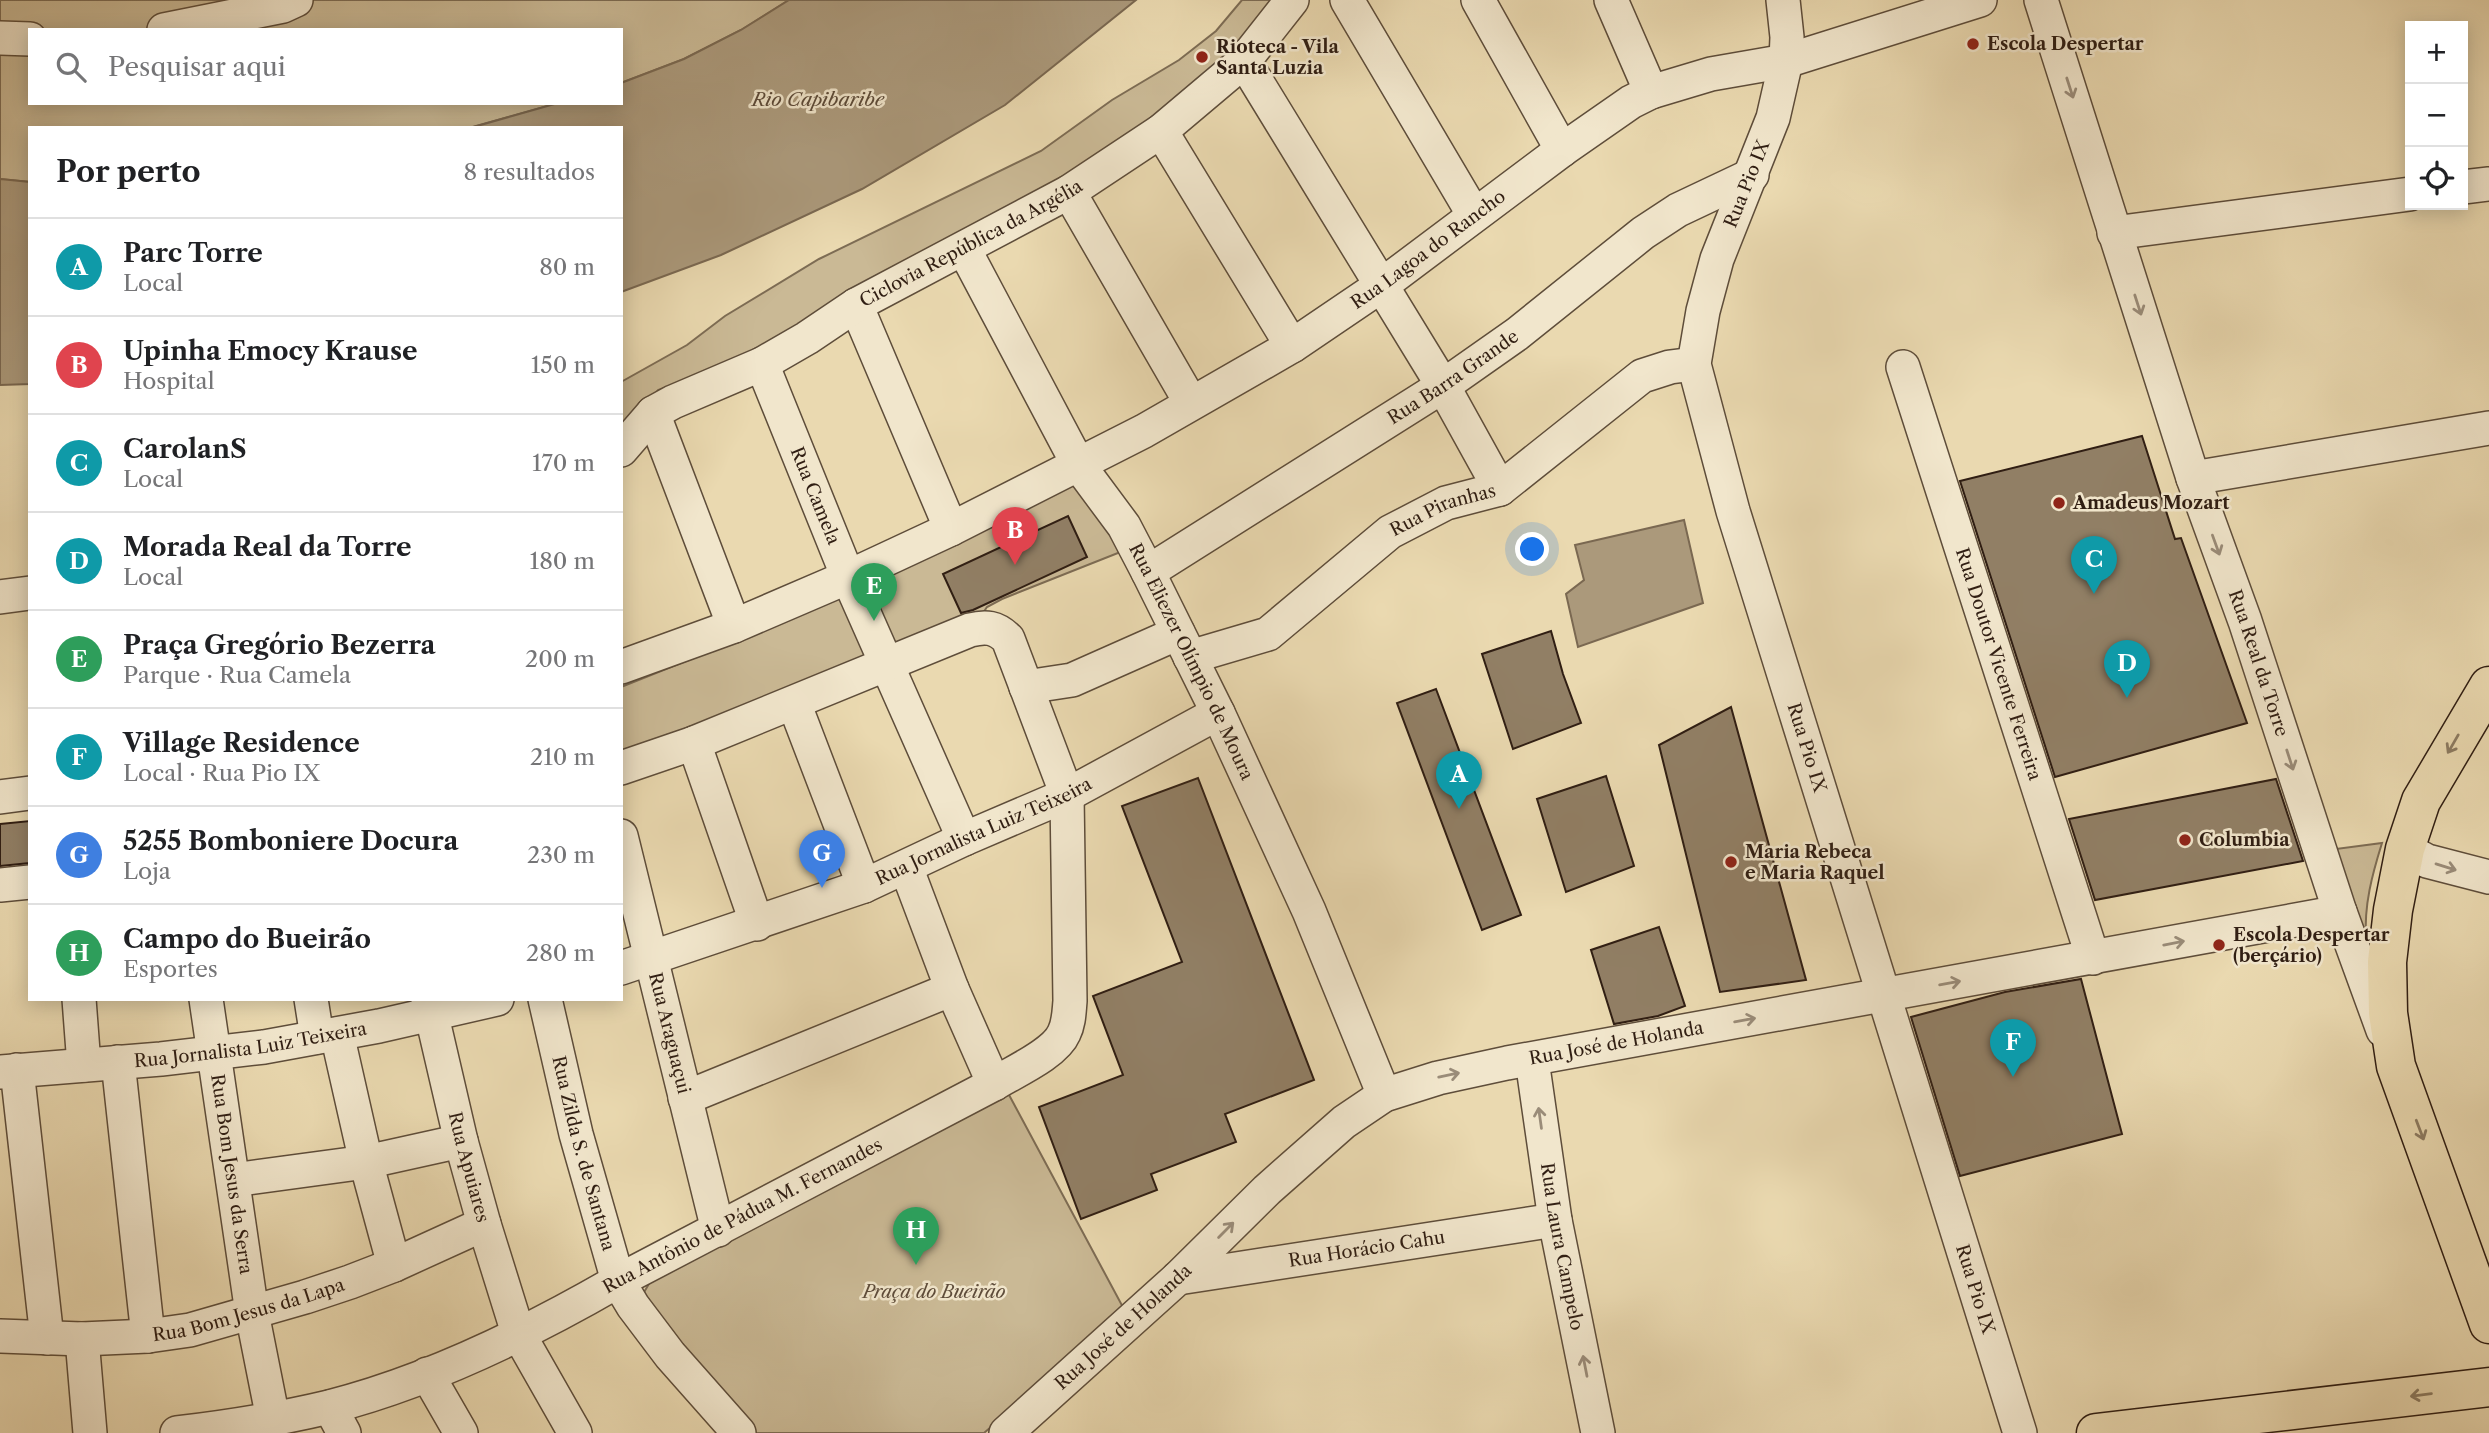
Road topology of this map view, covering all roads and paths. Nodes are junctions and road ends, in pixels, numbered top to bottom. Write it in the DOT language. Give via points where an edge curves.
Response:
graph roads {
  1 [pos="296,0"];
  2 [pos="1292,0"];
  3 [pos="1347,0"];
  4 [pos="1478,0"];
  5 [pos="1611,0"];
  6 [pos="1783,0"];
  7 [pos="1980,0"];
  8 [pos="2041,0"];
  9 [pos="174,28"];
  10 [pos="0,38"];
  11 [pos="28,39"];
  12 [pos="1244,61"];
  13 [pos="1786,61"];
  14 [pos="1651,92"];
  15 [pos="1161,131"];
  16 [pos="1562,150"];
  17 [pos="1752,175"];
  18 [pos="2489,184"];
  19 [pos="2468,186"];
  20 [pos="1069,192"];
  21 [pos="2405,195"];
  22 [pos="1474,215"];
  23 [pos="2114,233"];
  24 [pos="964,249"];
  25 [pos="1382,285"];
  26 [pos="856,305"];
  27 [pos="1292,346"];
  28 [pos="762,364"];
  29 [pos="1694,364"];
  30 [pos="1903,368"];
  31 [pos="1443,386"];
  32 [pos="1191,403"];
  33 [pos="653,413"];
  34 [pos="2489,428"];
  35 [pos="623,448"];
  36 [pos="1078,464"];
  37 [pos="2193,478"];
  38 [pos="1500,489"];
  39 [pos="951,529"];
  40 [pos="1148,572"];
  41 [pos="848,577"];
  42 [pos="28,593"];
  43 [pos="0,597"];
  44 [pos="734,626"];
  45 [pos="1184,645"];
  46 [pos="624,656"];
  47 [pos="886,664"];
  48 [pos="2489,686"];
  49 [pos="1026,687"];
  50 [pos="794,703"];
  51 [pos="1217,713"];
  52 [pos="694,743"];
  53 [pos="623,767"];
  54 [pos="28,793"];
  55 [pos="1067,795"];
  56 [pos="0,797"];
  57 [pos="964,839"];
  58 [pos="2405,849"];
  59 [pos="623,853"];
  60 [pos="906,867"];
  61 [pos="2489,877"];
  62 [pos="28,881"];
  63 [pos="0,886"];
  64 [pos="864,886"];
  65 [pos="2340,912"];
  66 [pos="757,924"];
  67 [pos="2093,958"];
  68 [pos="636,964"];
  69 [pos="952,989"];
  70 [pos="1883,994"];
  71 [pos="79,1001"];
  72 [pos="206,1001"];
  73 [pos="313,1001"];
  74 [pos="480,1001"];
  75 [pos="545,1001"];
  76 [pos="430,1007"];
  77 [pos="327,1036"];
  78 [pos="215,1052"];
  79 [pos="1532,1060"];
  80 [pos="118,1062"];
  81 [pos="84,1065"];
  82 [pos="2396,1066"];
  83 [pos="8,1071"];
  84 [pos="994,1084"];
  85 [pos="1384,1095"];
  86 [pos="685,1098"];
  87 [pos="461,1141"];
  88 [pos="366,1162"];
  89 [pos="233,1180"];
  90 [pos="1555,1220"];
  91 [pos="484,1224"];
  92 [pos="718,1230"];
  93 [pos="394,1265"];
  94 [pos="1178,1278"];
  95 [pos="618,1281"];
  96 [pos="252,1313"];
  97 [pos="2489,1324"];
  98 [pos="518,1333"];
  99 [pos="0,1336"];
  100 [pos="148,1336"];
  101 [pos="47,1338"];
  102 [pos="82,1339"];
  103 [pos="426,1374"];
  104 [pos="2489,1387"];
  105 [pos="273,1419"];
  106 [pos="337,1420"];
  107 [pos="230,1430"];
  108 [pos="1014,1431"];
  109 [pos="90,1433"];
  110 [pos="177,1433"];
  111 [pos="461,1433"];
  112 [pos="575,1433"];
  113 [pos="739,1433"];
  114 [pos="1598,1433"];
  115 [pos="2020,1433"];
  116 [pos="2096,1433"];
  1 -- 9 [label="street"];
  2 -- 12 [label="street, Ciclovia República da Argélia"];
  3 -- 22 [label="street"];
  4 -- 16 [label="street"];
  5 -- 14 [label="street"];
  6 -- 13 [label="street, Rua Pio IX"];
  7 -- 13 [label="street, Rua Lagoa do Rancho"];
  8 -- 23 [label="street, Rua Real da Torre, one-way"];
  10 -- 11 [label="street"];
  12 -- 15 [label="street, Ciclovia República da Argélia"];
  12 -- 25 [label="street"];
  13 -- 14 [label="street, Rua Lagoa do Rancho" via="1711,74"];
  13 -- 17 [label="street, Rua Pio IX" via="1773,118"];
  14 -- 16 [label="street, Rua Lagoa do Rancho"];
  15 -- 20 [label="street, Ciclovia República da Argélia"];
  15 -- 27 [label="street"];
  16 -- 22 [label="street, Rua Lagoa do Rancho"];
  17 -- 29 [label="street, Rua Pio IX" via="1717,258"];
  17 -- 31 [label="street, Rua Barra Grande" via="1678,210 1643,233 1517,334"];
  18 -- 19 [label="street"];
  20 -- 24 [label="street, Ciclovia República da Argélia"];
  20 -- 32 [label="street"];
  21 -- 23 [label="street"];
  22 -- 25 [label="street, Rua Lagoa do Rancho"];
  23 -- 37 [label="street, Rua Real da Torre, one-way"];
  24 -- 26 [label="street, Ciclovia República da Argélia"];
  24 -- 36 [label="street, Rua Eliezer Olímpio de Moura"];
  25 -- 27 [label="street, Rua Lagoa do Rancho"];
  25 -- 31 [label="street"];
  26 -- 28 [label="street, Ciclovia República da Argélia"];
  26 -- 39 [label="street"];
  27 -- 32 [label="street, Rua Lagoa do Rancho"];
  28 -- 33 [label="street, Ciclovia República da Argélia"];
  28 -- 41 [label="street, Rua Camela"];
  29 -- 38 [label="street, Rua Piranhas" via="1642,376"];
  29 -- 70 [label="street, Rua Pio IX" via="1733,510"];
  30 -- 67 [label="street, Rua Doutor Vicente Ferreira"];
  31 -- 38 [label="street"];
  31 -- 40 [label="street, Rua Barra Grande"];
  32 -- 36 [label="street, Rua Lagoa do Rancho"];
  33 -- 35 [label="street, Ciclovia República da Argélia"];
  33 -- 44 [label="street"];
  34 -- 37 [label="street"];
  36 -- 39 [label="street, Rua Lagoa do Rancho"];
  36 -- 40 [label="street, Rua Eliezer Olímpio de Moura" via="1124,526"];
  37 -- 65 [label="street, Rua Real da Torre, one-way"];
  38 -- 45 [label="street, Rua Piranhas" via="1446,503 1390,532 1268,634"];
  39 -- 41 [label="street, Rua Lagoa do Rancho"];
  40 -- 45 [label="street, Rua Eliezer Olímpio de Moura"];
  41 -- 44 [label="street, Rua Lagoa do Rancho"];
  41 -- 47 [label="street, Rua Camela"];
  42 -- 43 [label="street"];
  44 -- 46 [label="street, Rua Lagoa do Rancho"];
  45 -- 49 [label="street, Rua Piranhas" via="1072,680"];
  45 -- 51 [label="street, Rua Eliezer Olímpio de Moura"];
  47 -- 49 [label="street, Rua Antônio de Pádua M. Fernandes" via="984,626 1008,639"];
  47 -- 50 [label="street, Rua Antônio de Pádua M. Fernandes"];
  47 -- 57 [label="street, Rua Camela"];
  48 -- 58 [label="main road, one-way" via="2421,801"];
  49 -- 55 [label="street, Rua Antônio de Pádua M. Fernandes"];
  50 -- 52 [label="street, Rua Antônio de Pádua M. Fernandes"];
  50 -- 64 [label="street"];
  51 -- 55 [label="street, Rua Jornalista Luiz Teixeira"];
  51 -- 85 [label="street, Rua Eliezer Olímpio de Moura" via="1309,911"];
  52 -- 53 [label="street, Rua Antônio de Pádua M. Fernandes"];
  52 -- 66 [label="street"];
  54 -- 56 [label="street"];
  55 -- 57 [label="street, Rua Jornalista Luiz Teixeira"];
  55 -- 84 [label="street, Rua Antônio de Pádua M. Fernandes" via="1068,1024 1049,1051"];
  57 -- 60 [label="street, Rua Jornalista Luiz Teixeira"];
  58 -- 61 [label="street, one-way" via="2427,861"];
  58 -- 82 [label="main road" via="2387,962"];
  59 -- 68 [label="street, Rua Araguaçui"];
  60 -- 64 [label="street, Rua Jornalista Luiz Teixeira"];
  60 -- 69 [label="street"];
  62 -- 63 [label="street"];
  64 -- 66 [label="street, Rua Jornalista Luiz Teixeira"];
  67 -- 65 [label="street, Rua José de Holanda, one-way"];
  65 -- 82 [label="street, Rua Real da Torre"];
  66 -- 68 [label="street, Rua Jornalista Luiz Teixeira"];
  70 -- 67 [label="street, Rua José de Holanda, one-way"];
  68 -- 86 [label="street, Rua Araguaçui"];
  69 -- 84 [label="street"];
  69 -- 86 [label="street"];
  79 -- 70 [label="street, Rua José de Holanda, one-way"];
  70 -- 115 [label="street, Rua Pio IX"];
  71 -- 81 [label="street"];
  72 -- 78 [label="street, Rua Bom Jesus da Serra"];
  73 -- 77 [label="street"];
  74 -- 76 [label="street, Rua Jornalista Luiz Teixeira"];
  75 -- 95 [label="street, Rua Zilda S. de Santana" via="576,1134"];
  76 -- 77 [label="street, Rua Jornalista Luiz Teixeira"];
  76 -- 87 [label="street, Rua Apuiares"];
  77 -- 78 [label="street, Rua Jornalista Luiz Teixeira"];
  77 -- 88 [label="street"];
  78 -- 80 [label="street, Rua Jornalista Luiz Teixeira"];
  78 -- 89 [label="street, Rua Bom Jesus da Serra"];
  85 -- 79 [label="street, Rua José de Holanda, one-way" via="1438,1078"];
  90 -- 79 [label="street, Rua Laura Campelo, one-way"];
  80 -- 81 [label="street, Rua Jornalista Luiz Teixeira"];
  80 -- 100 [label="street"];
  81 -- 83 [label="street, Rua Jornalista Luiz Teixeira"];
  82 -- 97 [label="main road, Rua Real da Torre, one-way"];
  83 -- 101 [label="street"];
  84 -- 92 [label="street, Rua Antônio de Pádua M. Fernandes"];
  94 -- 85 [label="street, Rua José de Holanda, one-way" via="1309,1152"];
  86 -- 92 [label="street, Rua Araguaçui"];
  87 -- 88 [label="street"];
  87 -- 91 [label="street, Rua Apuiares"];
  88 -- 89 [label="street"];
  88 -- 93 [label="street"];
  89 -- 96 [label="street, Rua Bom Jesus da Serra"];
  90 -- 94 [label="street, Rua Horácio Cahu"];
  114 -- 90 [label="street, Rua Laura Campelo, one-way"];
  91 -- 93 [label="street, Rua Bom Jesus da Lapa"];
  91 -- 98 [label="street, Rua Apuiares"];
  92 -- 95 [label="street, Rua Antônio de Pádua M. Fernandes"];
  93 -- 96 [label="street, Rua Bom Jesus da Lapa"];
  94 -- 108 [label="street, Rua José de Holanda"];
  95 -- 98 [label="street, Rua Antônio de Pádua M. Fernandes"];
  95 -- 113 [label="street, Rua Zilda S. de Santana" via="670,1355"];
  96 -- 100 [label="street, Rua Bom Jesus da Lapa"];
  96 -- 105 [label="street, Rua Bom Jesus da Serra"];
  98 -- 103 [label="street, Rua Antônio de Pádua M. Fernandes"];
  98 -- 112 [label="street, Rua Apuiares"];
  99 -- 101 [label="street, Rua Bom Jesus da Lapa"];
  100 -- 102 [label="street, Rua Bom Jesus da Lapa"];
  101 -- 102 [label="street, Rua Bom Jesus da Lapa"];
  102 -- 109 [label="street"];
  103 -- 106 [label="street, Rua Antônio de Pádua M. Fernandes" via="374,1394"];
  103 -- 111 [label="street"];
  104 -- 116 [label="main road, one-way"];
  105 -- 106 [label="street, Rua Antônio de Pádua M. Fernandes"];
  105 -- 107 [label="street, Rua Antônio de Pádua M. Fernandes"];
  107 -- 110 [label="street, Rua Antônio de Pádua M. Fernandes"];
}
